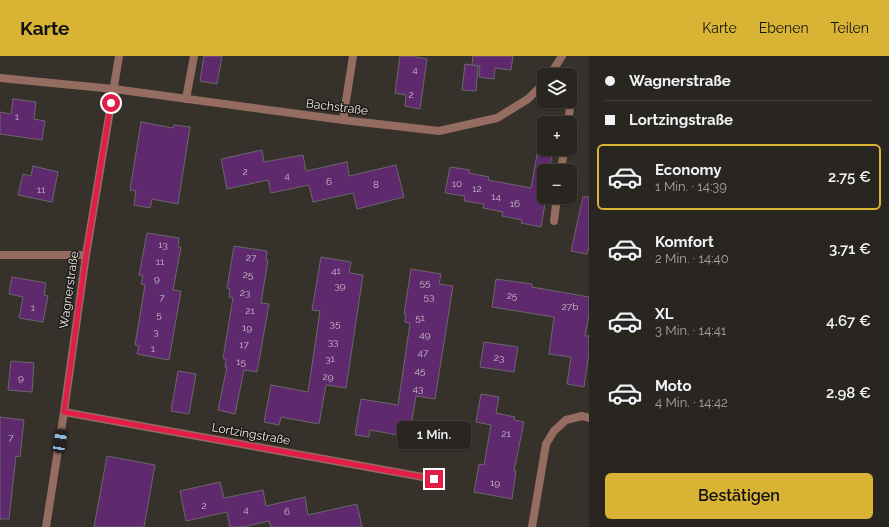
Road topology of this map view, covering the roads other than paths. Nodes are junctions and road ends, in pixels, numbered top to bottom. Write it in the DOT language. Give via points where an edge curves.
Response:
graph roads {
  1 [pos="119,56"];
  2 [pos="194,56"];
  3 [pos="353,56"];
  4 [pos="562,56"];
  5 [pos="557,68"];
  6 [pos="0,78"];
  7 [pos="114,89"];
  8 [pos="537,89"];
  9 [pos="186,99"];
  10 [pos="343,120"];
  11 [pos="556,204"];
  12 [pos="554,222"];
  13 [pos="0,255"];
  14 [pos="86,255"];
  15 [pos="64,412"];
  16 [pos="585,417"];
  17 [pos="434,479"];
  18 [pos="46,527"];
  19 [pos="532,527"];
  1 -- 7 [label="street, Wagnerstraße"];
  2 -- 9 [label="street"];
  3 -- 10 [label="street"];
  4 -- 5 [label="street"];
  6 -- 7 [label="street, Bachstraße"];
  7 -- 9 [label="street, Bachstraße"];
  7 -- 14 [label="street, Wagnerstraße"];
  8 -- 10 [label="street, Bachstraße" via="528,99 497,118 439,131"];
  9 -- 10 [label="street, Bachstraße"];
  11 -- 12 [label="street"];
  13 -- 14 [label="street"];
  14 -- 15 [label="street, Wagnerstraße"];
  15 -- 17 [label="street, Lortzingstraße"];
  15 -- 18 [label="street, Wagnerstraße"];
  16 -- 19 [label="street" via="566,420 554,431 546,444"];
}
